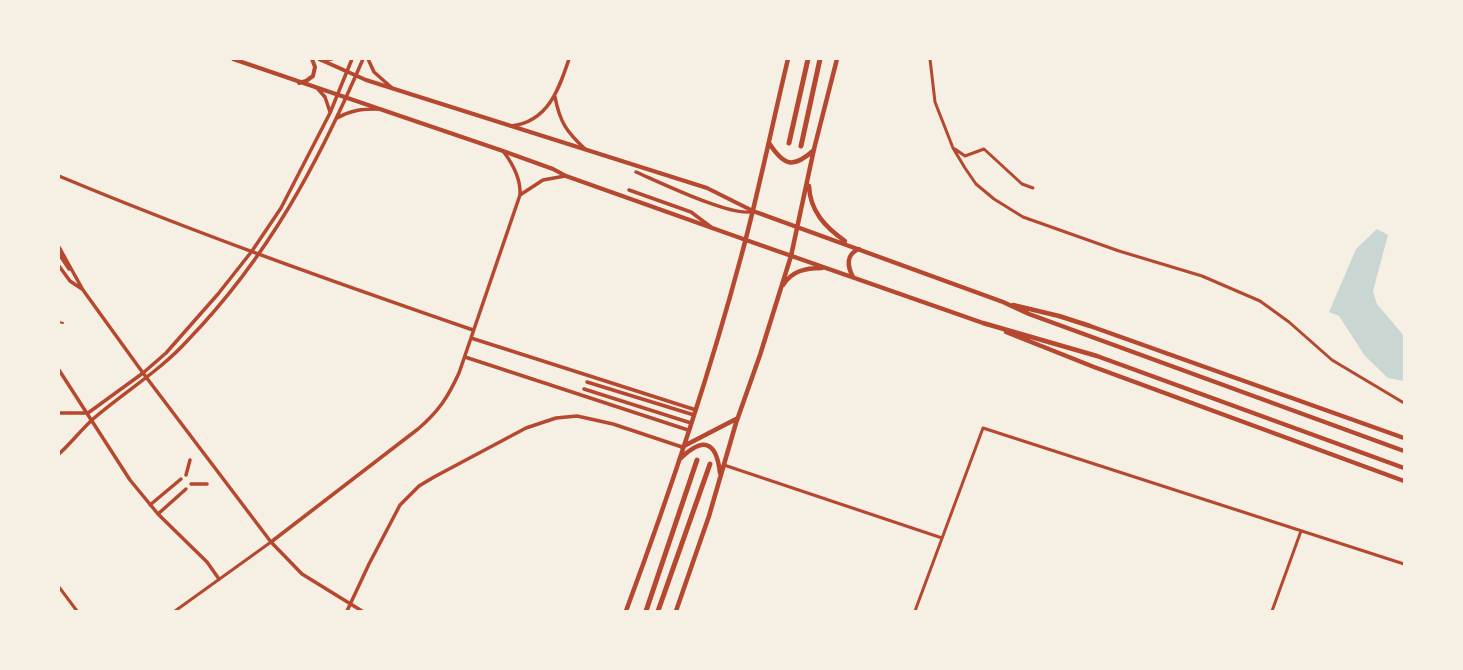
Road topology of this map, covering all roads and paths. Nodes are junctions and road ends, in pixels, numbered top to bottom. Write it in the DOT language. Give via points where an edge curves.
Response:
graph roads {
  1 [pos="233,59"];
  2 [pos="312,59"];
  3 [pos="320,59"];
  4 [pos="332,59"];
  5 [pos="352,59"];
  6 [pos="362,59"];
  7 [pos="368,59"];
  8 [pos="569,59"];
  9 [pos="788,59"];
  10 [pos="808,59"];
  11 [pos="820,59"];
  12 [pos="837,59"];
  13 [pos="930,59"];
  14 [pos="347,70"];
  15 [pos="356,74"];
  16 [pos="299,83"];
  17 [pos="393,88"];
  18 [pos="318,89"];
  19 [pos="337,96"];
  20 [pos="555,97"];
  21 [pos="345,98"];
  22 [pos="378,109"];
  23 [pos="330,113"];
  24 [pos="336,119"];
  25 [pos="508,126"];
  26 [pos="769,143"];
  27 [pos="789,143"];
  28 [pos="801,146"];
  29 [pos="953,148"];
  30 [pos="585,149"];
  31 [pos="814,149"];
  32 [pos="503,151"];
  33 [pos="636,172"];
  34 [pos="59,176"];
  35 [pos="566,176"];
  36 [pos="808,179"];
  37 [pos="1033,188"];
  38 [pos="629,190"];
  39 [pos="520,195"];
  40 [pos="753,211"];
  41 [pos="798,227"];
  42 [pos="713,229"];
  43 [pos="746,240"];
  44 [pos="849,244"];
  45 [pos="59,247"];
  46 [pos="859,249"];
  47 [pos="252,251"];
  48 [pos="59,254"];
  49 [pos="260,254"];
  50 [pos="790,256"];
  51 [pos="59,266"];
  52 [pos="826,268"];
  53 [pos="853,277"];
  54 [pos="83,290"];
  55 [pos="780,290"];
  56 [pos="1003,302"];
  57 [pos="59,322"];
  58 [pos="63,323"];
  59 [pos="982,323"];
  60 [pos="474,330"];
  61 [pos="471,338"];
  62 [pos="465,356"];
  63 [pos="59,370"];
  64 [pos="143,373"];
  65 [pos="147,378"];
  66 [pos="587,382"];
  67 [pos="584,389"];
  68 [pos="1404,403"];
  69 [pos="696,410"];
  70 [pos="59,413"];
  71 [pos="88,413"];
  72 [pos="694,415"];
  73 [pos="738,418"];
  74 [pos="92,420"];
  75 [pos="691,423"];
  76 [pos="688,430"];
  77 [pos="1404,438"];
  78 [pos="682,447"];
  79 [pos="1404,451"];
  80 [pos="59,454"];
  81 [pos="190,460"];
  82 [pos="697,460"];
  83 [pos="678,461"];
  84 [pos="710,464"];
  85 [pos="724,465"];
  86 [pos="1404,468"];
  87 [pos="186,475"];
  88 [pos="720,476"];
  89 [pos="181,479"];
  90 [pos="1404,481"];
  91 [pos="191,484"];
  92 [pos="207,484"];
  93 [pos="186,488"];
  94 [pos="150,505"];
  95 [pos="158,514"];
  96 [pos="1301,530"];
  97 [pos="942,538"];
  98 [pos="271,542"];
  99 [pos="1404,564"];
  100 [pos="220,579"];
  101 [pos="59,587"];
  102 [pos="351,604"];
  103 [pos="77,611"];
  104 [pos="175,611"];
  105 [pos="347,611"];
  106 [pos="362,611"];
  107 [pos="626,611"];
  108 [pos="646,611"];
  109 [pos="658,611"];
  110 [pos="676,611"];
  111 [pos="915,611"];
  112 [pos="1272,611"];
  1 -- 16 [label="main road"];
  2 -- 16 [label="main road" via="315,67 313,76"];
  3 -- 4 [label="street"];
  3 -- 14 [label="main road"];
  5 -- 14 [label="street"];
  6 -- 15 [label="street"];
  7 -- 17 [label="street" via="374,72"];
  8 -- 20 [label="street"];
  9 -- 26 [label="main road"];
  10 -- 27 [label="highway"];
  11 -- 28 [label="highway"];
  12 -- 31 [label="main road"];
  13 -- 29 [label="street" via="935,102"];
  14 -- 15 [label="main road"];
  14 -- 19 [label="street"];
  15 -- 17 [label="main road"];
  15 -- 21 [label="street"];
  16 -- 18 [label="main road"];
  17 -- 25 [label="main road"];
  18 -- 19 [label="main road"];
  18 -- 23 [label="street" via="325,97"];
  19 -- 21 [label="main road"];
  19 -- 23 [label="street"];
  20 -- 25 [label="street" via="538,115 525,124"];
  20 -- 30 [label="street" via="558,114 568,132"];
  21 -- 22 [label="main road"];
  21 -- 24 [label="street"];
  22 -- 24 [label="street" via="356,110"];
  22 -- 32 [label="main road"];
  23 -- 47 [label="street" via="281,208"];
  24 -- 49 [label="street" via="288,211"];
  25 -- 30 [label="main road"];
  26 -- 31 [label="main road" via="777,156 786,162 795,163 804,159"];
  26 -- 40 [label="main road"];
  29 -- 37 [label="street" via="965,156 984,149 1022,184"];
  29 -- 68 [label="street" via="976,184 994,200 1023,217 1119,251 1202,276 1260,301 1289,322 1332,360"];
  30 -- 40 [label="main road" via="707,188"];
  31 -- 36 [label="main road"];
  32 -- 35 [label="main road"];
  32 -- 39 [label="street" via="513,164"];
  33 -- 40 [label="street" via="736,212"];
  34 -- 47 [label="street"];
  35 -- 39 [label="street" via="543,180"];
  35 -- 42 [label="main road"];
  36 -- 41 [label="main road"];
  36 -- 44 [label="main road" via="816,214 836,235"];
  38 -- 42 [label="street" via="692,212"];
  39 -- 60 [label="street"];
  40 -- 41 [label="main road"];
  40 -- 43 [label="main road"];
  41 -- 44 [label="main road"];
  41 -- 50 [label="main road"];
  42 -- 43 [label="main road"];
  43 -- 50 [label="main road"];
  43 -- 69 [label="main road"];
  44 -- 46 [label="main road"];
  45 -- 54 [label="street"];
  46 -- 53 [label="main road" via="850,256 848,268"];
  46 -- 56 [label="main road"];
  47 -- 49 [label="street"];
  47 -- 64 [label="street" via="182,336"];
  48 -- 54 [label="street"];
  49 -- 60 [label="street"];
  49 -- 65 [label="street" via="224,301 189,340"];
  50 -- 52 [label="main road"];
  50 -- 55 [label="main road"];
  51 -- 54 [label="street" via="70,281"];
  52 -- 53 [label="main road"];
  52 -- 55 [label="main road" via="798,271 791,275"];
  53 -- 59 [label="main road"];
  54 -- 64 [label="street"];
  55 -- 73 [label="main road"];
  56 -- 77 [label="main road" via="1090,326"];
  56 -- 79 [label="main road" via="1036,317"];
  57 -- 58 [label="street"];
  59 -- 86 [label="main road" via="1097,356"];
  59 -- 90 [label="main road"];
  60 -- 61 [label="street"];
  61 -- 62 [label="street"];
  61 -- 69 [label="street"];
  62 -- 76 [label="street"];
  62 -- 98 [label="street" via="448,396 433,416 402,443"];
  63 -- 71 [label="street"];
  64 -- 65 [label="street"];
  64 -- 71 [label="street"];
  65 -- 74 [label="street"];
  65 -- 98 [label="street"];
  66 -- 72 [label="street"];
  67 -- 75 [label="street"];
  69 -- 72 [label="main road"];
  70 -- 71 [label="street"];
  71 -- 74 [label="street"];
  72 -- 75 [label="main road"];
  73 -- 78 [label="main road"];
  73 -- 85 [label="main road"];
  74 -- 80 [label="street"];
  74 -- 94 [label="street" via="130,480"];
  75 -- 76 [label="main road"];
  76 -- 78 [label="main road"];
  78 -- 83 [label="main road"];
  78 -- 102 [label="street" via="613,424 577,416 556,418 526,428 434,477 419,486 405,500 390,522"];
  81 -- 87 [label="street"];
  82 -- 108 [label="highway"];
  83 -- 88 [label="main road" via="696,445 705,445 715,452"];
  83 -- 107 [label="main road"];
  84 -- 109 [label="highway"];
  85 -- 88 [label="main road"];
  85 -- 97 [label="street"];
  88 -- 110 [label="main road" via="689,578"];
  89 -- 94 [label="street"];
  91 -- 92 [label="street"];
  93 -- 95 [label="street"];
  94 -- 95 [label="street"];
  95 -- 100 [label="street" via="207,562"];
  96 -- 97 [label="street" via="982,428"];
  96 -- 99 [label="street"];
  96 -- 112 [label="street"];
  97 -- 111 [label="street"];
  98 -- 100 [label="street"];
  98 -- 102 [label="street" via="302,574"];
  100 -- 104 [label="street"];
  101 -- 103 [label="street"];
  102 -- 105 [label="street"];
  102 -- 106 [label="street"];
}
